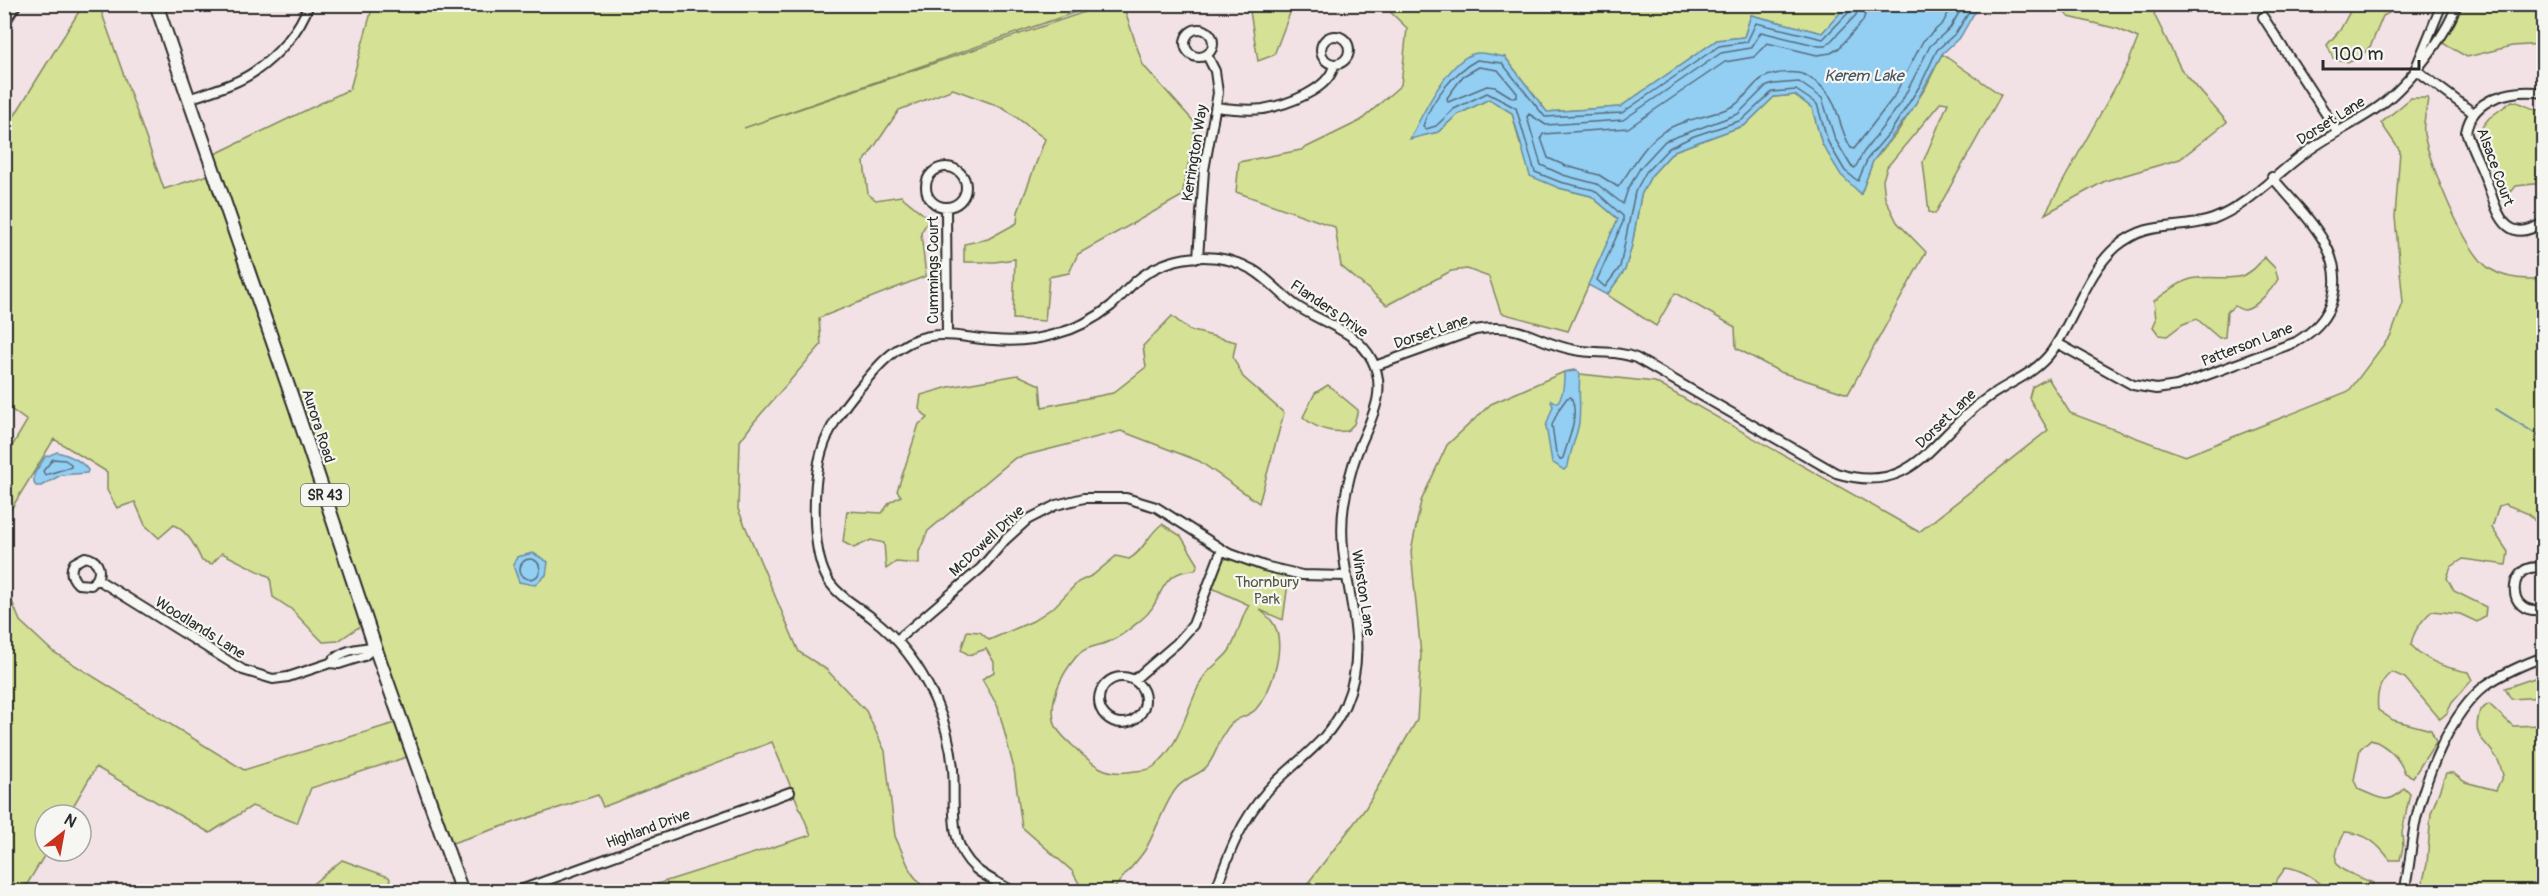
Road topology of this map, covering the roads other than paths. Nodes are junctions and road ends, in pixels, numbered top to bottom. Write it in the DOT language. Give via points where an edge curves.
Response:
graph roads {
  1 [pos="15,4"];
  2 [pos="156,4"];
  3 [pos="309,4"];
  4 [pos="2442,4"];
  5 [pos="2457,4"];
  6 [pos="2438,16"];
  7 [pos="2263,17"];
  8 [pos="4,21"];
  9 [pos="2449,21"];
  10 [pos="1207,55"];
  11 [pos="1334,63"];
  12 [pos="2415,69"];
  13 [pos="2544,93"];
  14 [pos="189,99"];
  15 [pos="1216,107"];
  16 [pos="2472,112"];
  17 [pos="2337,131"];
  18 [pos="2272,177"];
  19 [pos="946,207"];
  20 [pos="2544,222"];
  21 [pos="1198,258"];
  22 [pos="946,334"];
  23 [pos="2057,343"];
  24 [pos="1374,366"];
  25 [pos="1222,549"];
  26 [pos="2544,569"];
  27 [pos="1346,576"];
  28 [pos="97,579"];
  29 [pos="2543,610"];
  30 [pos="897,640"];
  31 [pos="375,648"];
  32 [pos="2544,657"];
  33 [pos="1134,680"];
  34 [pos="790,792"];
  35 [pos="462,891"];
  36 [pos="515,891"];
  37 [pos="1015,891"];
  38 [pos="1215,891"];
  39 [pos="2404,891"];
  1 -- 8 [label="street"];
  2 -- 14 [label="main road, Aurora Road / SR 43"];
  3 -- 14 [label="street" via="295,32 254,72"];
  4 -- 6 [label="street, Dorset Lane"];
  5 -- 9 [label="street, Dorset Lane"];
  6 -- 9 [label="street"];
  6 -- 12 [label="street, Dorset Lane"];
  7 -- 17 [label="street"];
  9 -- 12 [label="street, Dorset Lane" via="2442,38"];
  10 -- 15 [label="street, Kerrington Way" via="1217,77"];
  11 -- 15 [label="street" via="1326,80 1294,100 1263,109"];
  12 -- 16 [label="street, Alsace Court"];
  12 -- 17 [label="street, Dorset Lane" via="2388,99"];
  13 -- 16 [label="street, Alsace Court" via="2514,92"];
  14 -- 31 [label="main road, Aurora Road / SR 43"];
  15 -- 21 [label="street, Kerrington Way" via="1204,170"];
  16 -- 20 [label="street, Alsace Court" via="2466,132 2498,216 2512,228 2523,230"];
  17 -- 18 [label="street, Dorset Lane"];
  18 -- 23 [label="street, Dorset Lane" via="2237,207 2212,219 2142,231 2118,246 2101,264"];
  18 -- 23 [label="street, Patterson Lane" via="2325,242 2334,262 2336,285 2332,303 2323,321 2308,335 2166,389 2133,385"];
  19 -- 19 [label="street, Cummings Court" via="958,203 967,186 958,170 945,167 933,172 926,184 929,197"];
  19 -- 22 [label="street, Cummings Court"];
  21 -- 22 [label="street, Flanders Drive" via="1178,260 1154,270 1106,311 1060,333 1008,341"];
  21 -- 24 [label="street, Flanders Drive" via="1224,259 1257,273 1305,311 1351,336"];
  22 -- 30 [label="street, Flanders Drive" via="906,344 882,362 836,418 819,466 816,543 820,565 838,592"];
  23 -- 24 [label="street, Dorset Lane" via="2034,371 1967,413 1918,463 1896,474 1872,479 1827,469 1628,355 1568,349 1523,331 1487,328 1464,333"];
  24 -- 27 [label="street, Winston Lane" via="1378,384 1376,410 1353,464 1343,509"];
  25 -- 27 [label="street, McDowell Drive" via="1284,571"];
  25 -- 30 [label="street, McDowell Drive" via="1169,513 1141,502 1111,496 1066,501 1021,524 981,568"];
  25 -- 33 [label="street" via="1193,625"];
  26 -- 29 [label="street" via="2524,570 2514,588 2514,595 2523,606"];
  27 -- 38 [label="street, Winston Lane" via="1358,645 1344,706 1324,739 1278,780 1256,806 1231,846"];
  28 -- 31 [label="street, Woodlands Lane" via="243,670 273,679 339,664"];
  30 -- 37 [label="street, Flanders Drive" via="938,705 953,766 953,821 957,839 975,867"];
  31 -- 35 [label="main road, Aurora Road / SR 43"];
  32 -- 39 [label="street" via="2489,683 2451,728 2421,801"];
  33 -- 33 [label="street" via="1113,679 1102,688 1099,703 1111,721 1125,723 1143,712 1146,698"];
  34 -- 36 [label="street, Highland Drive"];
}
